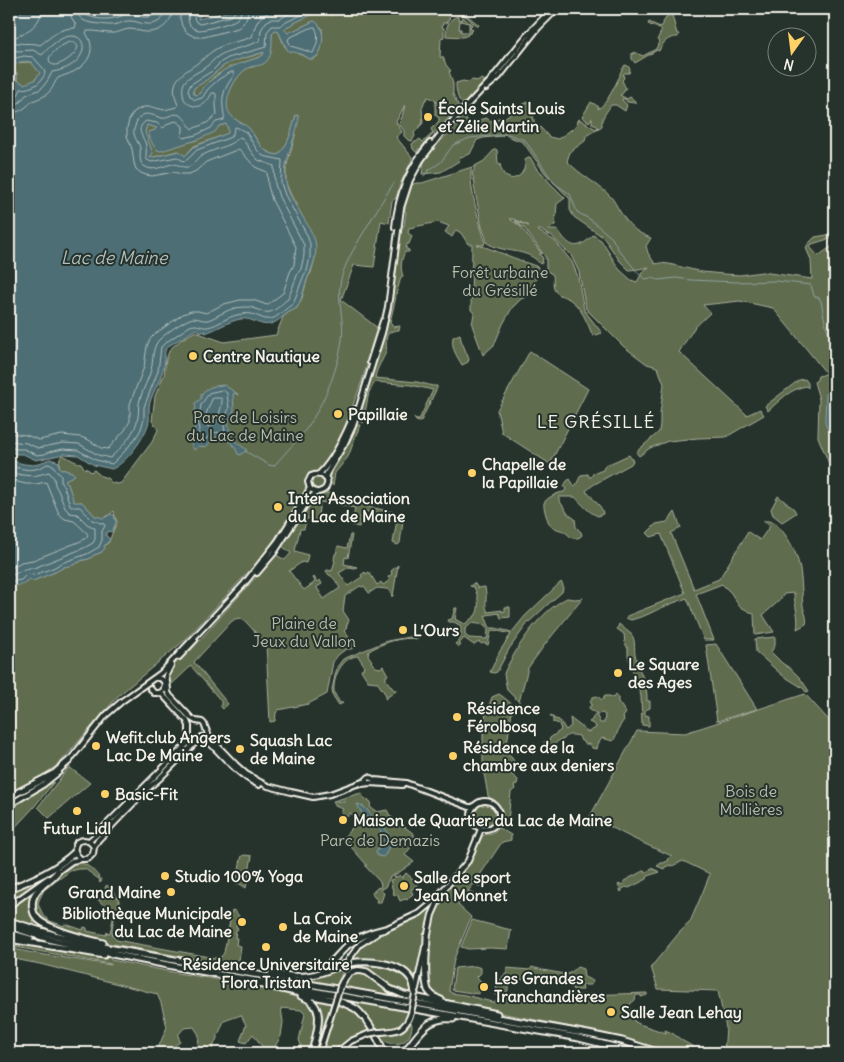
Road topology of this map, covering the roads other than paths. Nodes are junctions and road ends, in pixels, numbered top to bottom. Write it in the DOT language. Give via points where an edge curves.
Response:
graph roads {
  1 [pos="552,9"];
  2 [pos="557,9"];
  3 [pos="477,96"];
  4 [pos="419,159"];
  5 [pos="319,474"];
  6 [pos="325,478"];
  7 [pos="310,488"];
  8 [pos="316,492"];
  9 [pos="156,677"];
  10 [pos="151,680"];
  11 [pos="165,684"];
  12 [pos="140,688"];
  13 [pos="150,688"];
  14 [pos="159,693"];
  15 [pos="170,696"];
  16 [pos="196,721"];
  17 [pos="189,726"];
  18 [pos="206,732"];
  19 [pos="190,734"];
  20 [pos="201,738"];
  21 [pos="70,760"];
  22 [pos="368,781"];
  23 [pos="9,797"];
  24 [pos="9,805"];
  25 [pos="474,807"];
  26 [pos="471,812"];
  27 [pos="481,829"];
  28 [pos="89,841"];
  29 [pos="94,847"];
  30 [pos="75,852"];
  31 [pos="81,858"];
  32 [pos="58,871"];
  33 [pos="9,889"];
  34 [pos="443,890"];
  35 [pos="9,906"];
  36 [pos="9,920"];
  37 [pos="9,926"];
  38 [pos="385,929"];
  39 [pos="9,933"];
  40 [pos="427,936"];
  41 [pos="9,939"];
  42 [pos="54,947"];
  43 [pos="140,953"];
  44 [pos="117,955"];
  45 [pos="188,969"];
  46 [pos="246,972"];
  47 [pos="313,975"];
  48 [pos="342,981"];
  49 [pos="340,987"];
  50 [pos="284,990"];
  51 [pos="415,994"];
  52 [pos="460,1006"];
  53 [pos="466,1018"];
  54 [pos="546,1026"];
  55 [pos="312,1053"];
  56 [pos="319,1053"];
  57 [pos="336,1053"];
  58 [pos="384,1053"];
  59 [pos="403,1053"];
  60 [pos="638,1053"];
  61 [pos="660,1053"];
  1 -- 3 [label="street"];
  2 -- 3 [label="street" via="499,77"];
  3 -- 4 [label="street"];
  4 -- 5 [label="street" via="398,202 384,316 360,395 344,438"];
  4 -- 6 [label="street" via="401,208 382,333 353,426"];
  5 -- 6 [label="street"];
  5 -- 7 [label="street" via="310,478"];
  6 -- 8 [label="street" via="325,488"];
  7 -- 8 [label="street"];
  7 -- 9 [label="street" via="256,570"];
  8 -- 11 [label="street" via="274,553 169,667"];
  9 -- 10 [label="street"];
  9 -- 11 [label="street"];
  10 -- 12 [label="street"];
  10 -- 13 [label="street"];
  11 -- 14 [label="street"];
  11 -- 15 [label="street"];
  11 -- 15 [label="street"];
  12 -- 13 [label="street"];
  12 -- 21 [label="street" via="106,715"];
  13 -- 14 [label="street"];
  14 -- 17 [label="street"];
  15 -- 16 [label="street"];
  16 -- 17 [label="street"];
  16 -- 18 [label="street" via="204,724"];
  17 -- 19 [label="street"];
  18 -- 20 [label="street"];
  18 -- 22 [label="street" via="246,774 272,787 313,797"];
  19 -- 20 [label="street"];
  19 -- 28 [label="street" via="189,742"];
  20 -- 22 [label="street" via="251,781 293,795 321,798"];
  20 -- 29 [label="street" via="105,832"];
  21 -- 23 [label="highway" via="55,773"];
  21 -- 24 [label="street" via="56,775"];
  22 -- 25 [label="street" via="406,783"];
  22 -- 26 [label="street" via="406,786"];
  25 -- 26 [label="street"];
  25 -- 27 [label="street" via="485,802 497,810 495,824"];
  26 -- 27 [label="street" via="473,823"];
  27 -- 34 [label="street" via="468,861"];
  28 -- 29 [label="street"];
  28 -- 30 [label="street" via="77,842"];
  29 -- 31 [label="street" via="89,858"];
  30 -- 31 [label="street"];
  30 -- 33 [label="highway" via="39,877"];
  31 -- 32 [label="street"];
  32 -- 35 [label="street"];
  32 -- 43 [label="highway" via="33,898 38,920"];
  34 -- 38 [label="street" via="425,910"];
  34 -- 40 [label="street"];
  36 -- 43 [label="highway" via="54,935"];
  37 -- 44 [label="highway"];
  38 -- 47 [label="highway" via="356,939 328,966"];
  38 -- 48 [label="street, bridge" via="360,944 349,959"];
  39 -- 42 [label="highway"];
  40 -- 51 [label="street"];
  40 -- 52 [label="highway" via="429,991 436,998"];
  41 -- 42 [label="highway"];
  42 -- 44 [label="highway"];
  43 -- 46 [label="highway"];
  44 -- 45 [label="highway"];
  45 -- 50 [label="highway"];
  45 -- 53 [label="highway"];
  46 -- 47 [label="highway"];
  46 -- 54 [label="highway"];
  47 -- 51 [label="highway" via="349,963 374,962 404,972 412,981"];
  48 -- 49 [label="highway, bridge"];
  48 -- 52 [label="highway" via="350,973 362,970 400,994"];
  49 -- 56 [label="street, bridge"];
  50 -- 55 [label="highway" via="305,997 317,1008 319,1019"];
  50 -- 58 [label="highway" via="350,1005 365,1018"];
  51 -- 57 [label="street, bridge" via="411,1013 401,1029 368,1034 351,1041"];
  52 -- 54 [label="highway"];
  53 -- 59 [label="highway" via="432,1021"];
  53 -- 60 [label="highway" via="579,1038"];
  54 -- 61 [label="highway"];
}
